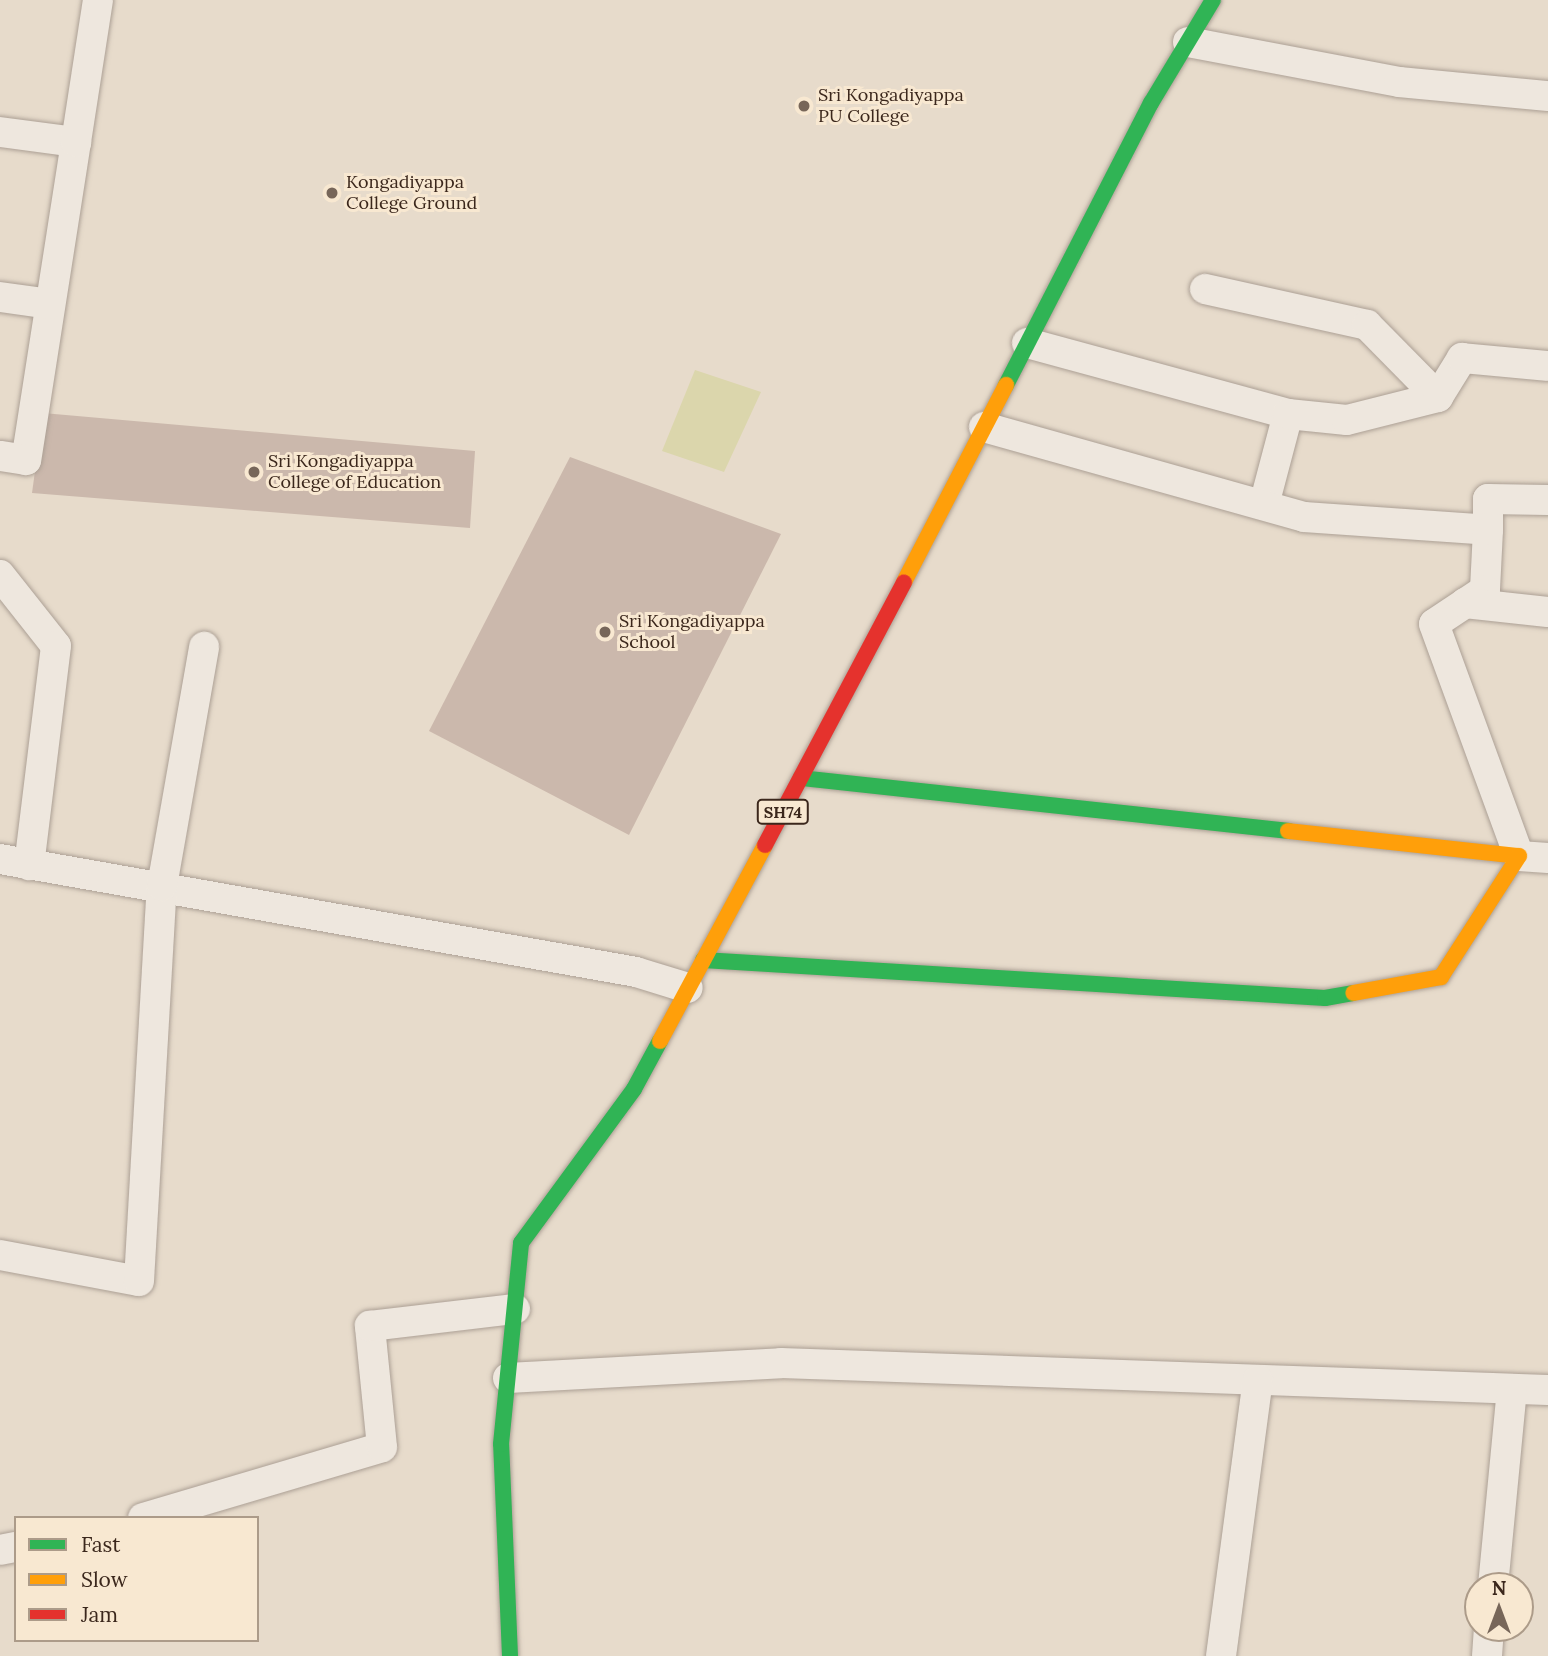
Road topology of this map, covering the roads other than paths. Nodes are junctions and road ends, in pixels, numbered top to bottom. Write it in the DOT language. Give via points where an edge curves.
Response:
graph roads {
  1 [pos="97,0"];
  2 [pos="1213,0"];
  3 [pos="1188,42"];
  4 [pos="1548,96"];
  5 [pos="0,132"];
  6 [pos="76,142"];
  7 [pos="1205,289"];
  8 [pos="0,297"];
  9 [pos="50,304"];
  10 [pos="1027,343"];
  11 [pos="1548,366"];
  12 [pos="1438,397"];
  13 [pos="1288,414"];
  14 [pos="984,427"];
  15 [pos="0,457"];
  16 [pos="1548,500"];
  17 [pos="1264,505"];
  18 [pos="1488,530"];
  19 [pos="0,575"];
  20 [pos="1465,603"];
  21 [pos="1548,612"];
  22 [pos="204,647"];
  23 [pos="802,778"];
  24 [pos="1533,857"];
  25 [pos="14,862"];
  26 [pos="162,886"];
  27 [pos="703,960"];
  28 [pos="688,988"];
  29 [pos="0,1255"];
  30 [pos="515,1309"];
  31 [pos="508,1378"];
  32 [pos="1258,1380"];
  33 [pos="1512,1390"];
  34 [pos="1548,1390"];
  35 [pos="150,1516"];
  36 [pos="1494,1572"];
  37 [pos="510,1656"];
  38 [pos="1221,1656"];
  1 -- 6 [label="street"];
  2 -- 3 [label="main road, SH74"];
  3 -- 4 [label="street" via="1399,82"];
  3 -- 10 [label="main road, SH74"];
  5 -- 6 [label="street"];
  6 -- 9 [label="street"];
  7 -- 12 [label="street" via="1367,326"];
  8 -- 9 [label="street"];
  9 -- 15 [label="street" via="26,460"];
  10 -- 13 [label="street"];
  10 -- 14 [label="main road, SH74"];
  11 -- 12 [label="street" via="1462,358"];
  12 -- 13 [label="street" via="1347,420"];
  13 -- 17 [label="street"];
  14 -- 17 [label="street"];
  14 -- 23 [label="main road, SH74"];
  16 -- 18 [label="street" via="1488,499"];
  17 -- 18 [label="street" via="1304,517"];
  18 -- 20 [label="street" via="1485,590"];
  19 -- 25 [label="street" via="56,646"];
  20 -- 21 [label="street"];
  20 -- 24 [label="street" via="1434,624"];
  22 -- 26 [label="street"];
  23 -- 24 [label="main road"];
  23 -- 27 [label="main road, SH74"];
  24 -- 27 [label="main road" via="1441,977 1325,998"];
  25 -- 26 [label="street"];
  26 -- 28 [label="street" via="636,972"];
  26 -- 29 [label="street" via="139,1281"];
  27 -- 28 [label="main road, SH74"];
  28 -- 30 [label="main road, SH74" via="634,1089 521,1243"];
  30 -- 31 [label="main road, SH74"];
  30 -- 35 [label="street" via="370,1326 382,1447"];
  31 -- 32 [label="street" via="781,1363"];
  31 -- 37 [label="main road, SH74" via="501,1444"];
  32 -- 33 [label="street"];
  32 -- 38 [label="street"];
  33 -- 34 [label="street"];
  33 -- 36 [label="street"];
}
